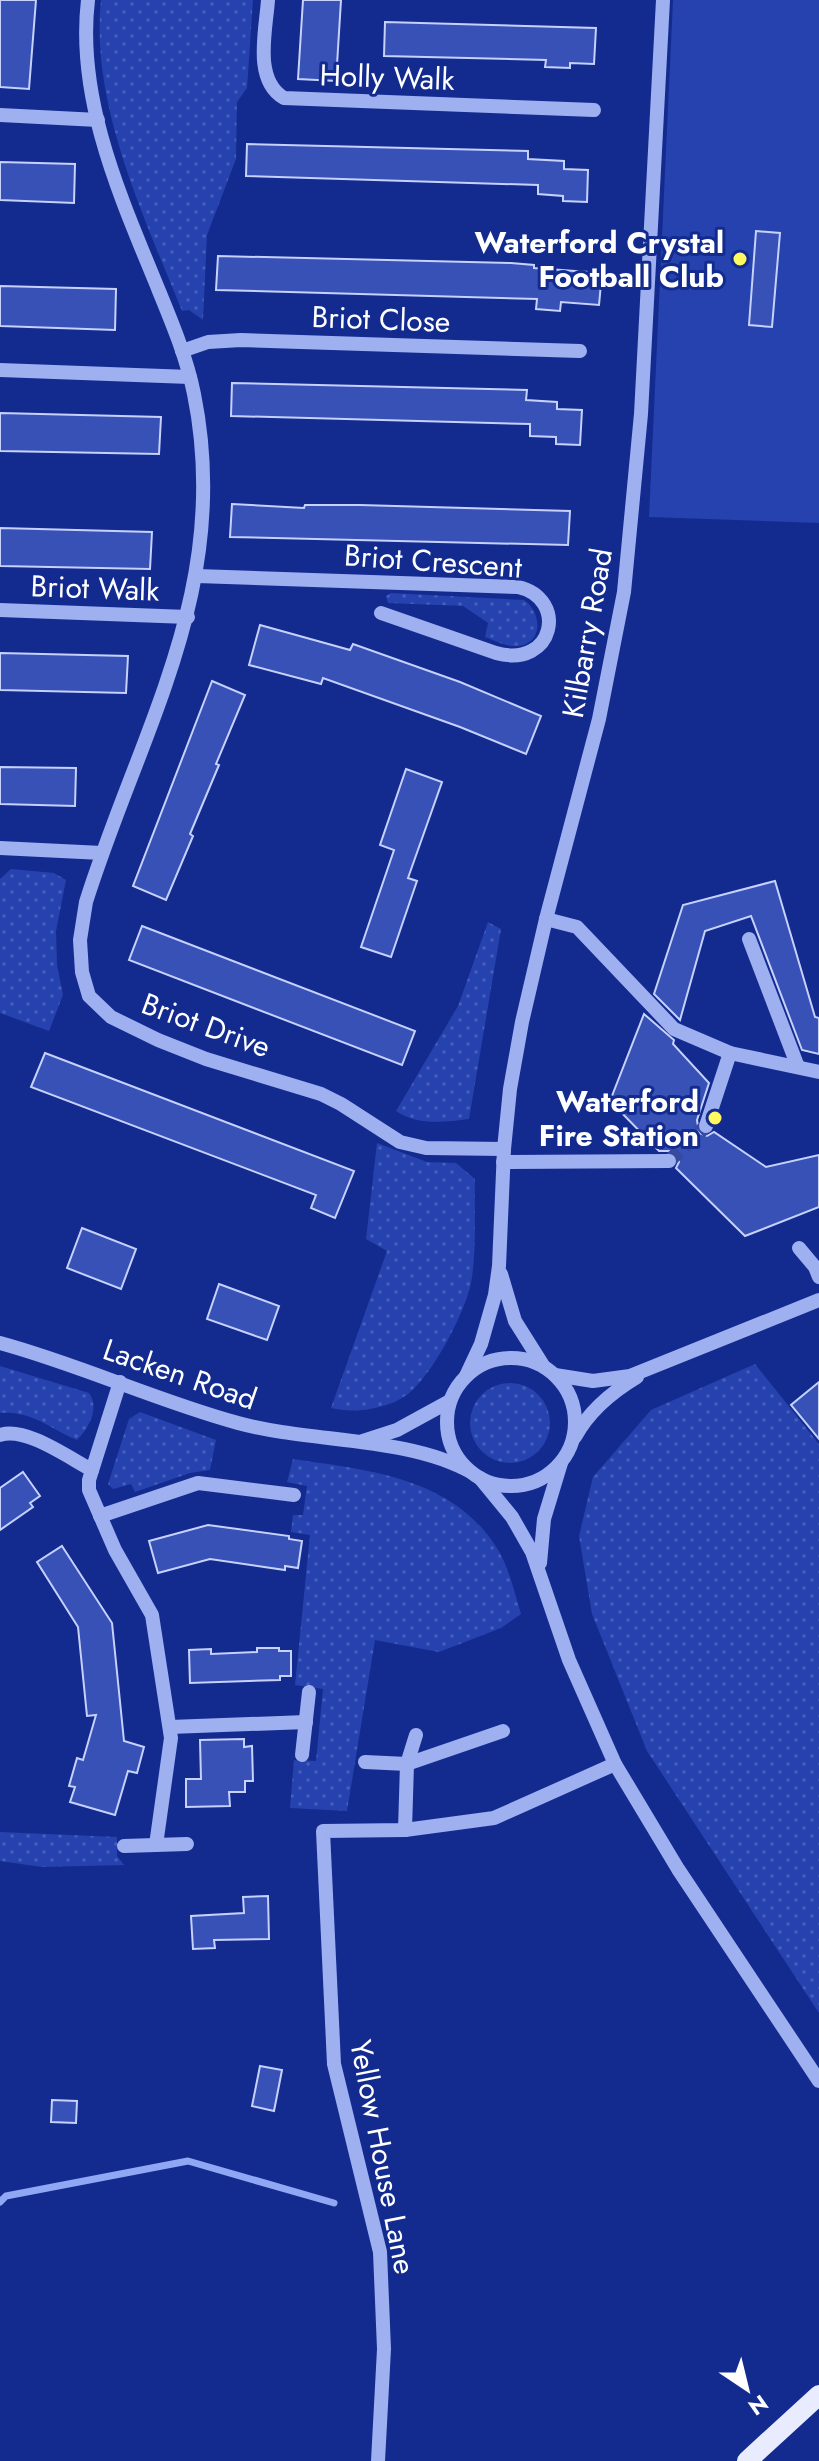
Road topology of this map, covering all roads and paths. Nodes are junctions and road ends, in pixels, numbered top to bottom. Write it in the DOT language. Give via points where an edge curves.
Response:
graph roads {
  1 [pos="88,0"];
  2 [pos="268,0"];
  3 [pos="663,0"];
  4 [pos="594,110"];
  5 [pos="0,115"];
  6 [pos="98,120"];
  7 [pos="182,351"];
  8 [pos="580,351"];
  9 [pos="0,370"];
  10 [pos="190,377"];
  11 [pos="197,576"];
  12 [pos="0,610"];
  13 [pos="381,613"];
  14 [pos="188,617"];
  15 [pos="0,848"];
  16 [pos="102,853"];
  17 [pos="546,919"];
  18 [pos="749,939"];
  19 [pos="730,1053"];
  20 [pos="798,1067"];
  21 [pos="819,1072"];
  22 [pos="706,1126"];
  23 [pos="503,1155"];
  24 [pos="669,1161"];
  25 [pos="799,1248"];
  26 [pos="499,1266"];
  27 [pos="819,1277"];
  28 [pos="819,1300"];
  29 [pos="0,1343"];
  30 [pos="651,1369"];
  31 [pos="550,1371"];
  32 [pos="466,1376"];
  33 [pos="120,1382"];
  34 [pos="450,1401"];
  35 [pos="0,1435"];
  36 [pos="347,1442"];
  37 [pos="572,1443"];
  38 [pos="562,1460"];
  39 [pos="92,1470"];
  40 [pos="476,1475"];
  41 [pos="294,1495"];
  42 [pos="100,1516"];
  43 [pos="541,1572"];
  44 [pos="309,1692"];
  45 [pos="306,1722"];
  46 [pos="170,1727"];
  47 [pos="503,1731"];
  48 [pos="416,1735"];
  49 [pos="302,1755"];
  50 [pos="365,1762"];
  51 [pos="407,1764"];
  52 [pos="615,1764"];
  53 [pos="405,1830"];
  54 [pos="187,1844"];
  55 [pos="156,1845"];
  56 [pos="124,1846"];
  57 [pos="819,2081"];
  58 [pos="819,2395"];
  59 [pos="378,2461"];
  60 [pos="747,2461"];
  1 -- 6 [label="street, Briot Drive" via="87,53"];
  2 -- 4 [label="street, Holly Walk" via="265,73 271,88 284,98"];
  3 -- 17 [label="street, Kilbarry Road" via="641,414 624,592 599,719"];
  5 -- 6 [label="street"];
  6 -- 7 [label="street, Briot Drive"];
  7 -- 8 [label="street, Briot Close" via="208,342 241,340"];
  7 -- 10 [label="street, Briot Drive"];
  9 -- 10 [label="street"];
  10 -- 11 [label="street, Briot Drive" via="202,470"];
  11 -- 13 [label="street, Briot Crescent" via="518,587 540,599 549,624 540,647 516,657"];
  11 -- 14 [label="street, Briot Drive"];
  12 -- 14 [label="street, Briot Walk"];
  14 -- 16 [label="street, Briot Drive"];
  15 -- 16 [label="street"];
  16 -- 23 [label="street, Briot Drive" via="80,940 85,985 102,1010 180,1049 321,1094 400,1142"];
  17 -- 19 [label="street" via="577,927 674,1029"];
  17 -- 23 [label="street, Kilbarry Road" via="515,1057"];
  18 -- 20 [label="street"];
  19 -- 20 [label="street"];
  19 -- 22 [label="street"];
  20 -- 21 [label="street"];
  23 -- 24 [label="street, Briot Drive"];
  23 -- 26 [label="street, Kilbarry Road"];
  25 -- 27 [label="street"];
  26 -- 31 [label="street, Kilbarry Road" via="515,1321"];
  26 -- 32 [label="street, Kilbarry Road" via="489,1321"];
  28 -- 30 [label="street"];
  29 -- 33 [label="street, Lacken Road"];
  30 -- 31 [label="street" via="593,1381"];
  30 -- 37 [label="street" via="605,1400"];
  31 -- 32 [label="street" via="507,1358"];
  31 -- 37 [label="street" via="574,1409"];
  32 -- 34 [label="street"];
  33 -- 36 [label="street, Lacken Road" via="239,1423"];
  33 -- 39 [label="street"];
  34 -- 36 [label="street, Lacken Road" via="397,1430"];
  34 -- 40 [label="street" via="450,1443"];
  35 -- 39 [label="street" via="20,1434"];
  36 -- 40 [label="street, Lacken Road" via="439,1456"];
  37 -- 38 [label="street"];
  38 -- 40 [label="street" via="547,1475 520,1486"];
  38 -- 43 [label="street" via="544,1519"];
  39 -- 42 [label="street" via="89,1490"];
  40 -- 43 [label="street" via="523,1534"];
  41 -- 42 [label="street" via="198,1483"];
  42 -- 46 [label="street" via="152,1615"];
  43 -- 52 [label="street" via="569,1660"];
  44 -- 45 [label="street"];
  45 -- 46 [label="street"];
  45 -- 49 [label="street"];
  46 -- 55 [label="street"];
  47 -- 51 [label="street"];
  48 -- 51 [label="street"];
  50 -- 51 [label="street"];
  51 -- 53 [label="street"];
  52 -- 53 [label="street, Yellow House Lane" via="494,1818"];
  52 -- 57 [label="street"];
  53 -- 59 [label="street, Yellow House Lane" via="323,1831 334,2064 380,2252 384,2349"];
  54 -- 55 [label="street"];
  55 -- 56 [label="street"];
  58 -- 60 [label="main road"];
}
